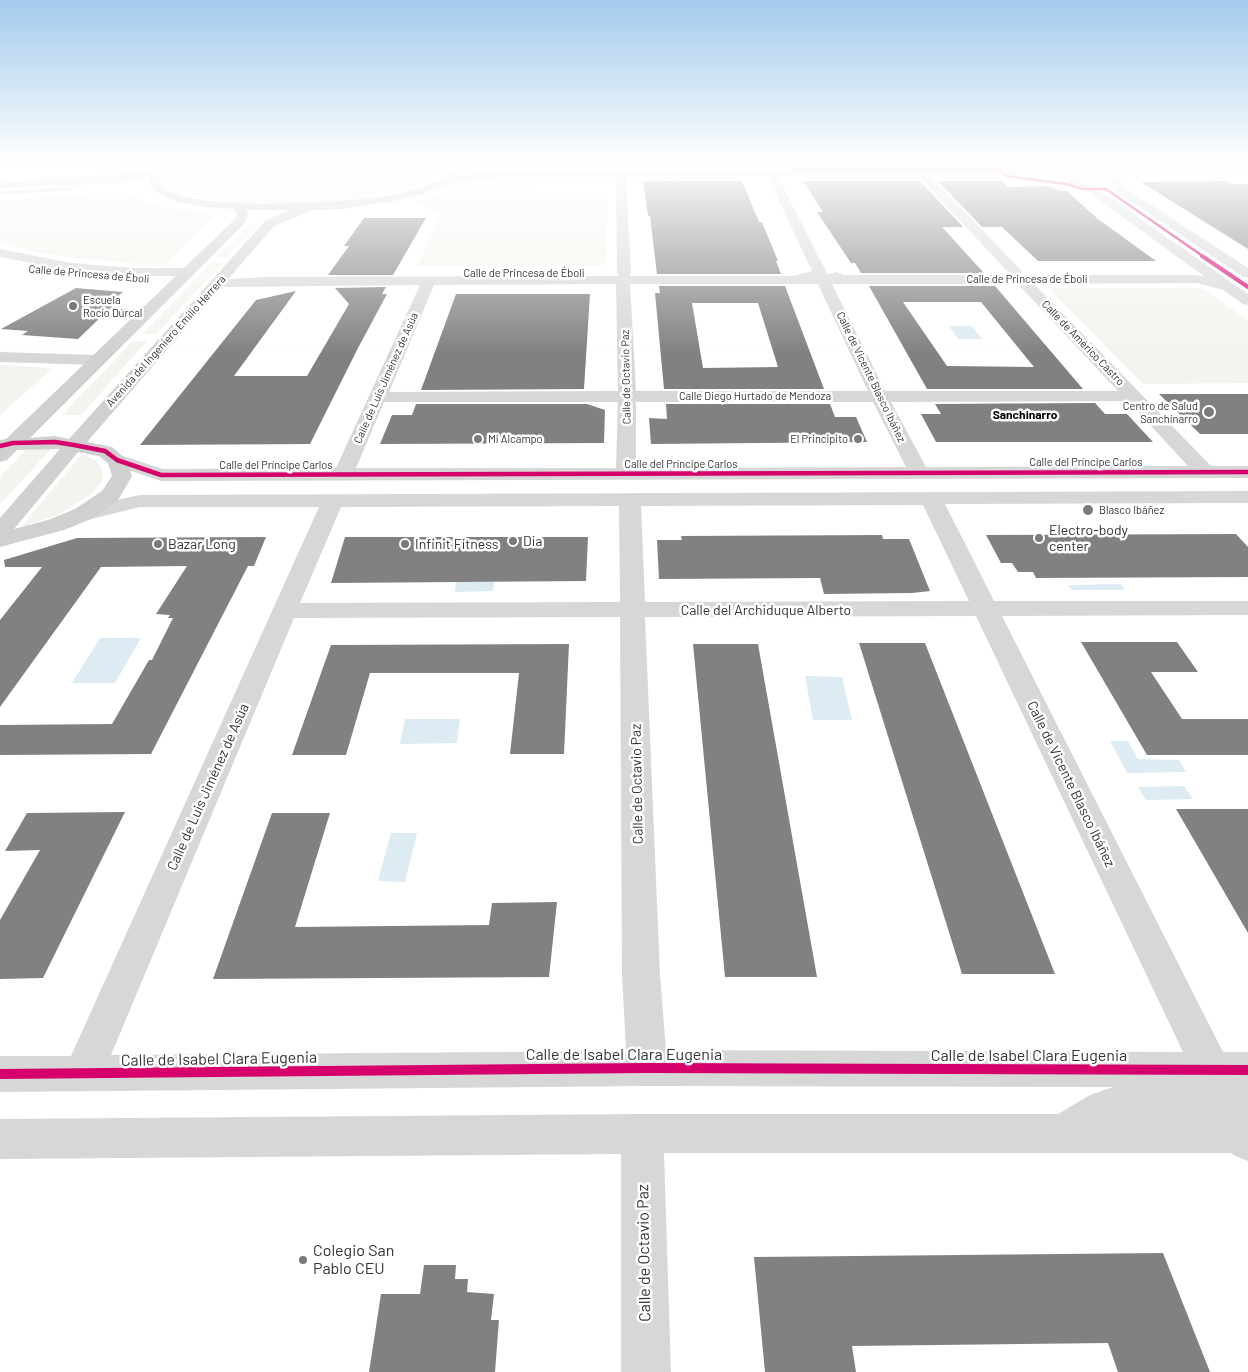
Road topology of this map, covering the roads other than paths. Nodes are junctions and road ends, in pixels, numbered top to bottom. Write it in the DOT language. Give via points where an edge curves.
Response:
graph roads {
  1 [pos="235,226"];
  2 [pos="267,226"];
  3 [pos="623,226"];
  4 [pos="797,226"];
  5 [pos="971,226"];
  6 [pos="1143,226"];
  7 [pos="1178,226"];
  8 [pos="0,254"];
  9 [pos="0,264"];
  10 [pos="1200,266"];
  11 [pos="1242,267"];
  12 [pos="1248,274"];
  13 [pos="822,276"];
  14 [pos="1019,276"];
  15 [pos="183,277"];
  16 [pos="223,277"];
  17 [pos="624,277"];
  18 [pos="429,281"];
  19 [pos="1229,287"];
  20 [pos="1248,301"];
  21 [pos="0,357"];
  22 [pos="97,360"];
  23 [pos="879,396"];
  24 [pos="1132,396"];
  25 [pos="377,397"];
  26 [pos="627,397"];
  27 [pos="74,445"];
  28 [pos="4,448"];
  29 [pos="117,460"];
  30 [pos="1205,472"];
  31 [pos="1248,472"];
  32 [pos="926,485"];
  33 [pos="628,486"];
  34 [pos="338,487"];
  35 [pos="1238,497"];
  36 [pos="83,514"];
  37 [pos="1248,518"];
  38 [pos="0,532"];
  39 [pos="0,540"];
  40 [pos="1248,608"];
  41 [pos="984,609"];
  42 [pos="633,610"];
  43 [pos="285,611"];
  44 [pos="647,1068"];
  45 [pos="1230,1070"];
  46 [pos="0,1074"];
  47 [pos="83,1074"];
  48 [pos="1247,1126"];
  49 [pos="1064,1133"];
  50 [pos="642,1134"];
  51 [pos="0,1139"];
  52 [pos="646,1372"];
  1 -- 15 [label="street"];
  2 -- 16 [label="street, Avenida del Ingeniero Emilio Herrera"];
  3 -- 17 [label="street, Calle de Octavio Paz"];
  4 -- 13 [label="street, Calle de Vicente Blasco Ibáñez"];
  5 -- 14 [label="street, Calle de Américo Castro"];
  6 -- 10 [label="street"];
  7 -- 11 [label="street"];
  8 -- 15 [label="street, Calle de Princesa de Éboli" via="71,267"];
  9 -- 15 [label="street, Calle de Princesa de Éboli" via="46,272"];
  10 -- 14 [label="street, Calle de Princesa de Éboli" via="1188,272"];
  10 -- 19 [label="street"];
  11 -- 12 [label="street"];
  13 -- 14 [label="street, Calle de Princesa de Éboli"];
  13 -- 14 [label="street, Calle de Princesa de Éboli" via="884,276 905,272"];
  13 -- 17 [label="street, Calle de Princesa de Éboli"];
  13 -- 17 [label="street, Calle de Princesa de Éboli" via="746,280"];
  13 -- 23 [label="street, Calle de Vicente Blasco Ibáñez"];
  14 -- 19 [label="street, Calle de Princesa de Éboli" via="1197,279"];
  14 -- 24 [label="street, Calle de Américo Castro"];
  15 -- 22 [label="street"];
  16 -- 17 [label="street, Calle de Princesa de Éboli" via="274,274"];
  16 -- 18 [label="street, Calle de Princesa de Éboli"];
  16 -- 27 [label="street, Avenida del Ingeniero Emilio Herrera"];
  17 -- 18 [label="street, Calle de Princesa de Éboli"];
  17 -- 26 [label="street, Calle de Octavio Paz"];
  18 -- 25 [label="street, Calle de Luis Jiménez de Asúa"];
  19 -- 20 [label="street"];
  21 -- 22 [label="street"];
  22 -- 28 [label="street"];
  23 -- 24 [label="street, Calle Diego Hurtado de Mendoza"];
  23 -- 26 [label="street, Calle Diego Hurtado de Mendoza"];
  23 -- 32 [label="street, Calle de Vicente Blasco Ibáñez"];
  24 -- 30 [label="street, Calle de Américo Castro"];
  25 -- 26 [label="street, Calle Diego Hurtado de Mendoza"];
  25 -- 34 [label="street, Calle de Luis Jiménez de Asúa"];
  26 -- 33 [label="street, Calle de Octavio Paz"];
  27 -- 28 [label="street" via="55,442"];
  27 -- 29 [label="street" via="105,451"];
  27 -- 38 [label="street, Avenida del Ingeniero Emilio Herrera"];
  29 -- 34 [label="street, Calle del Príncipe Carlos" via="161,475"];
  29 -- 36 [label="street" via="122,476 110,494"];
  30 -- 31 [label="street, Calle del Príncipe Carlos"];
  30 -- 32 [label="street, Calle del Príncipe Carlos"];
  32 -- 33 [label="street, Calle del Príncipe Carlos"];
  32 -- 35 [label="street, Calle del Príncipe Carlos"];
  32 -- 41 [label="street, Calle de Vicente Blasco Ibáñez"];
  33 -- 34 [label="street, Calle del Príncipe Carlos"];
  33 -- 42 [label="street, Calle de Octavio Paz"];
  34 -- 36 [label="street, Calle del Príncipe Carlos" via="140,501"];
  34 -- 43 [label="street, Calle de Luis Jiménez de Asúa"];
  35 -- 37 [label="street"];
  36 -- 39 [label="street" via="56,526"];
  40 -- 41 [label="street, Calle del Archiduque Alberto"];
  41 -- 42 [label="street, Calle del Archiduque Alberto"];
  41 -- 45 [label="street, Calle de Vicente Blasco Ibáñez"];
  42 -- 43 [label="street, Calle del Archiduque Alberto"];
  42 -- 44 [label="street, Calle de Octavio Paz" via="641,974"];
  43 -- 47 [label="street, Calle de Luis Jiménez de Asúa"];
  44 -- 45 [label="street, Calle de Isabel Clara Eugenia"];
  44 -- 47 [label="street, Calle de Isabel Clara Eugenia"];
  45 -- 49 [label="street" via="1218,1083 1216,1092 1208,1097 1130,1101 1105,1108"];
  46 -- 47 [label="street, Calle de Isabel Clara Eugenia"];
  48 -- 49 [label="street"];
  49 -- 50 [label="street"];
  50 -- 51 [label="street"];
  50 -- 52 [label="street, Calle de Octavio Paz"];
}
